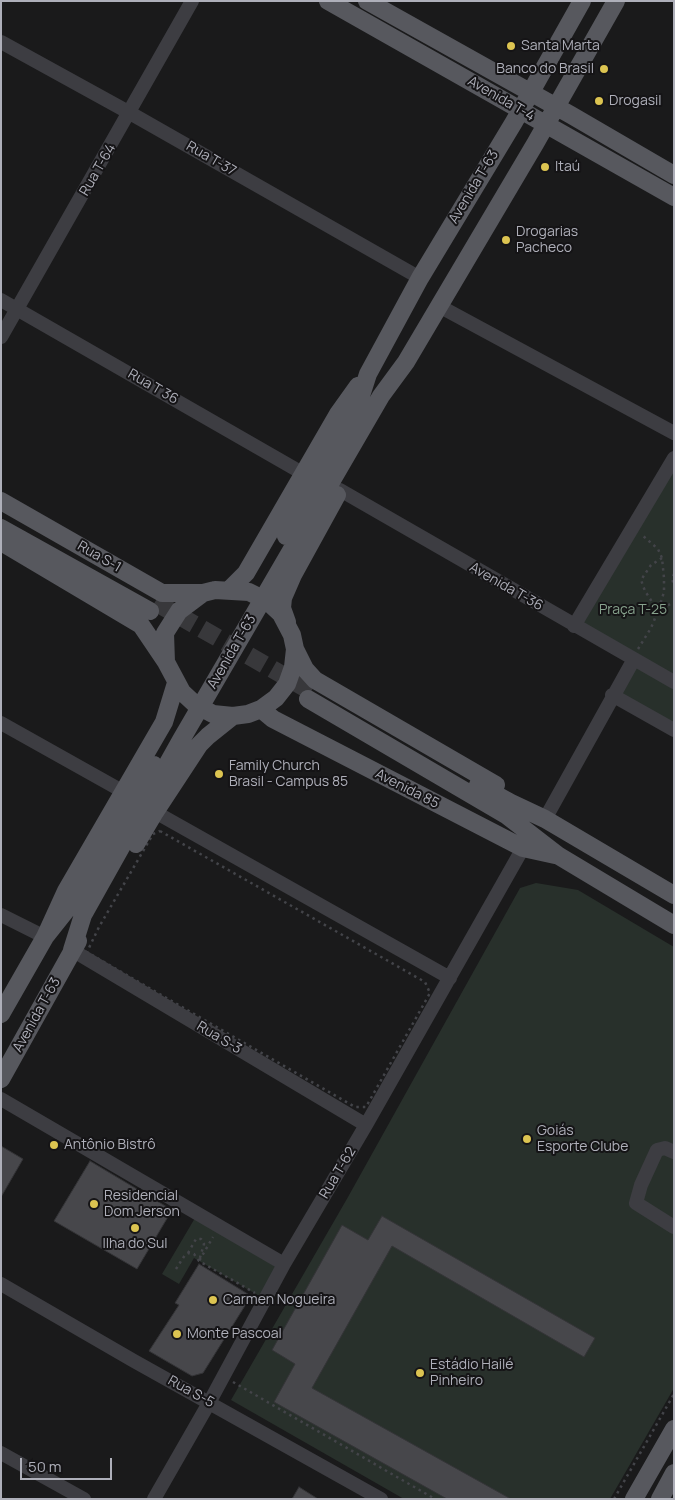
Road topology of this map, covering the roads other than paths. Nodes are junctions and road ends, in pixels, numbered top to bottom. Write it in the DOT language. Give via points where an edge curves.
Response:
graph roads {
  1 [pos="192,1"];
  2 [pos="328,1"];
  3 [pos="367,1"];
  4 [pos="582,1"];
  5 [pos="616,1"];
  6 [pos="1,42"];
  7 [pos="530,93"];
  8 [pos="556,107"];
  9 [pos="520,110"];
  10 [pos="130,113"];
  11 [pos="546,125"];
  12 [pos="674,175"];
  13 [pos="674,196"];
  14 [pos="420,278"];
  15 [pos="1,300"];
  16 [pos="439,306"];
  17 [pos="18,309"];
  18 [pos="1,337"];
  19 [pos="406,362"];
  20 [pos="368,374"];
  21 [pos="674,433"];
  22 [pos="674,458"];
  23 [pos="304,474"];
  24 [pos="340,490"];
  25 [pos="1,501"];
  26 [pos="1,514"];
  27 [pos="1,528"];
  28 [pos="1,542"];
  29 [pos="288,543"];
  30 [pos="229,590"];
  31 [pos="203,593"];
  32 [pos="287,622"];
  33 [pos="574,626"];
  34 [pos="295,648"];
  35 [pos="634,657"];
  36 [pos="166,662"];
  37 [pos="674,682"];
  38 [pos="176,683"];
  39 [pos="612,695"];
  40 [pos="261,709"];
  41 [pos="233,716"];
  42 [pos="1,723"];
  43 [pos="674,730"];
  44 [pos="177,737"];
  45 [pos="124,792"];
  46 [pos="155,812"];
  47 [pos="545,820"];
  48 [pos="523,848"];
  49 [pos="559,856"];
  50 [pos="674,895"];
  51 [pos="1,915"];
  52 [pos="674,925"];
  53 [pos="45,937"];
  54 [pos="72,950"];
  55 [pos="450,978"];
  56 [pos="1,1014"];
  57 [pos="1,1079"];
  58 [pos="1,1098"];
  59 [pos="366,1125"];
  60 [pos="674,1152"];
  61 [pos="674,1227"];
  62 [pos="284,1264"];
  63 [pos="1,1284"];
  64 [pos="209,1403"];
  65 [pos="674,1429"];
  66 [pos="1,1453"];
  67 [pos="674,1473"];
  68 [pos="84,1499"];
  69 [pos="154,1499"];
  70 [pos="381,1499"];
  71 [pos="634,1499"];
  72 [pos="660,1499"];
  1 -- 10 [label="street, Rua T-64"];
  2 -- 9 [label="main road, Avenida T-4"];
  3 -- 7 [label="main road, Avenida T-4"];
  4 -- 7 [label="main road, Avenida T-63"];
  5 -- 8 [label="main road, Avenida T-63"];
  6 -- 10 [label="street, Rua T-37"];
  7 -- 8 [label="main road, Avenida T-4"];
  7 -- 9 [label="main road, Avenida T-63"];
  8 -- 11 [label="main road, Avenida T-63"];
  8 -- 12 [label="main road, Avenida T-4"];
  9 -- 11 [label="main road, Avenida T-4"];
  9 -- 14 [label="main road, Avenida T-63"];
  10 -- 14 [label="street, Rua T-37"];
  10 -- 17 [label="street, Rua T-64"];
  11 -- 13 [label="main road, Avenida T-4"];
  11 -- 16 [label="main road, Avenida T-63"];
  14 -- 20 [label="main road, Avenida T-63"];
  15 -- 17 [label="street, Rua T 36"];
  16 -- 19 [label="main road, Avenida T-63"];
  16 -- 21 [label="street"];
  17 -- 18 [label="street, Rua T-64"];
  17 -- 23 [label="street, Rua T 36"];
  19 -- 24 [label="main road, Avenida T-63" via="389,401"];
  19 -- 29 [label="main road, Avenida T-63"];
  20 -- 23 [label="main road, Avenida T-63" via="352,392"];
  20 -- 29 [label="main road, Avenida T-63" via="358,405"];
  22 -- 33 [label="street"];
  23 -- 30 [label="main road, Avenida T-63" via="246,573"];
  24 -- 32 [label="main road, Avenida T-63" via="292,575 283,598 282,608"];
  24 -- 33 [label="street, Avenida T-36"];
  25 -- 31 [label="main road, Rua S-1" via="162,593"];
  26 -- 27 [label="main road, Rua S-1" via="153,607"];
  28 -- 36 [label="main road" via="141,625"];
  29 -- 44 [label="main road, Avenida T-63"];
  30 -- 31 [label="main road"];
  30 -- 32 [label="main road" via="249,592 267,601"];
  31 -- 36 [label="main road" via="179,611 165,633"];
  32 -- 34 [label="main road"];
  33 -- 35 [label="street, Avenida T-36"];
  34 -- 40 [label="main road" via="287,684"];
  34 -- 47 [label="main road, Avenida 85" via="305,669 315,680 517,797"];
  35 -- 37 [label="street, Avenida T-36"];
  35 -- 39 [label="street"];
  36 -- 38 [label="main road"];
  38 -- 41 [label="main road" via="196,705 213,714"];
  38 -- 45 [label="main road, Avenida T-63" via="164,722"];
  39 -- 43 [label="street"];
  39 -- 47 [label="street"];
  40 -- 41 [label="main road"];
  40 -- 48 [label="main road, Avenida 85" via="273,719"];
  41 -- 46 [label="main road, Avenida T-63" via="199,746"];
  42 -- 45 [label="street"];
  44 -- 53 [label="main road, Avenida T-63" via="76,898"];
  44 -- 54 [label="main road, Avenida T-63" via="83,915"];
  45 -- 53 [label="main road, Avenida T-63" via="66,891"];
  46 -- 54 [label="main road, Avenida T-63"];
  46 -- 55 [label="street"];
  47 -- 49 [label="main road, Avenida 85" via="311,696 506,815"];
  47 -- 50 [label="main road, Avenida 85"];
  48 -- 49 [label="main road, Avenida 85"];
  48 -- 55 [label="street, Rua T-62"];
  49 -- 52 [label="main road, Avenida 85"];
  51 -- 53 [label="street"];
  53 -- 56 [label="main road, Avenida T-63"];
  54 -- 57 [label="main road, Avenida T-63"];
  54 -- 59 [label="street, Rua S-3"];
  55 -- 59 [label="street, Rua T-62"];
  58 -- 62 [label="street"];
  59 -- 62 [label="street, Rua T-62"];
  60 -- 61 [label="street" via="665,1148 658,1150 636,1203"];
  62 -- 64 [label="street, Rua T-62"];
  63 -- 64 [label="street, Rua S-5"];
  64 -- 69 [label="street, Rua T-62"];
  64 -- 70 [label="street, Rua S-5"];
  65 -- 71 [label="main road"];
  66 -- 68 [label="street"];
  67 -- 72 [label="main road"];
}
